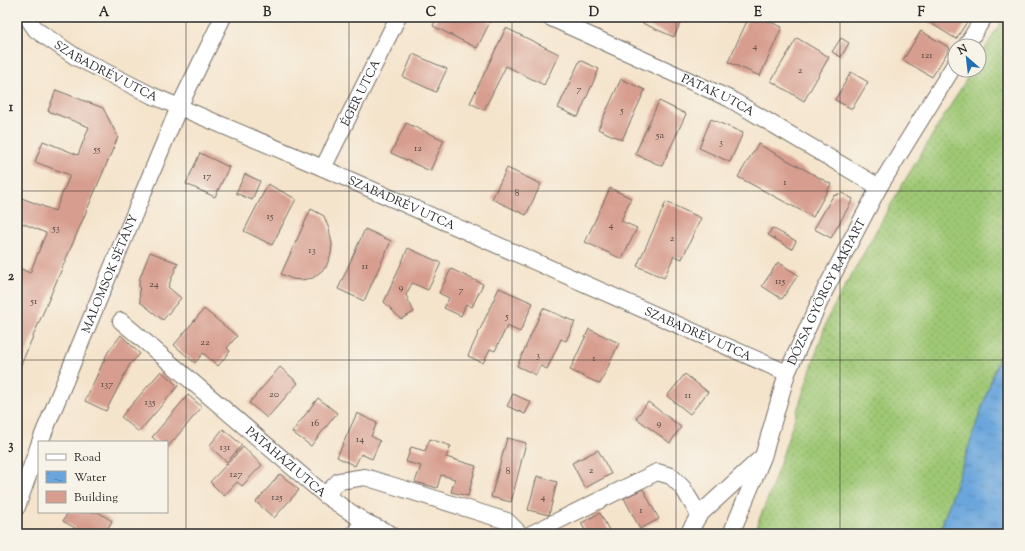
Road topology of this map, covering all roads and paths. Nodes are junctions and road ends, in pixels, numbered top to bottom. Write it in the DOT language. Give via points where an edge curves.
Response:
graph roads {
  1 [pos="27,17"];
  2 [pos="223,17"];
  3 [pos="398,17"];
  4 [pos="549,17"];
  5 [pos="984,17"];
  6 [pos="971,38"];
  7 [pos="947,77"];
  8 [pos="179,107"];
  9 [pos="323,168"];
  10 [pos="879,187"];
  11 [pos="121,321"];
  12 [pos="787,373"];
  13 [pos="40,441"];
  14 [pos="38,448"];
  15 [pos="763,457"];
  16 [pos="325,495"];
  17 [pos="17,507"];
  18 [pos="699,515"];
  19 [pos="366,522"];
  20 [pos="353,534"];
  21 [pos="391,534"];
  22 [pos="520,534"];
  23 [pos="531,534"];
  24 [pos="688,534"];
  25 [pos="731,534"];
  1 -- 8 [label="street, SZABADRÉV UTCA" via="36,30 76,57"];
  2 -- 8 [label="street, MALOMSOK SÉTÁNY"];
  3 -- 9 [label="street, ÉGER UTCA"];
  4 -- 10 [label="street, PATAK UTCA" via="730,100"];
  5 -- 6 [label="street"];
  7 -- 10 [label="street, DÓZSA GYÖRGY RAKPART"];
  8 -- 9 [label="street, SZABADRÉV UTCA"];
  8 -- 13 [label="street, MALOMSOK SÉTÁNY"];
  9 -- 12 [label="street, SZABADRÉV UTCA"];
  10 -- 12 [label="street, DÓZSA GYÖRGY RAKPART" via="825,290"];
  11 -- 16 [label="street, PATAHÁZI UTCA"];
  12 -- 15 [label="street, DÓZSA GYÖRGY RAKPART"];
  14 -- 17 [label="street"];
  15 -- 18 [label="street"];
  15 -- 25 [label="street, DÓZSA GYÖRGY RAKPART"];
  16 -- 19 [label="street"];
  16 -- 22 [label="street, PATAHÁZI UTCA" via="339,481 365,477 507,521"];
  18 -- 23 [label="street" via="683,488 671,476 657,472"];
  18 -- 24 [label="street"];
  19 -- 20 [label="street"];
  19 -- 21 [label="street"];
}
